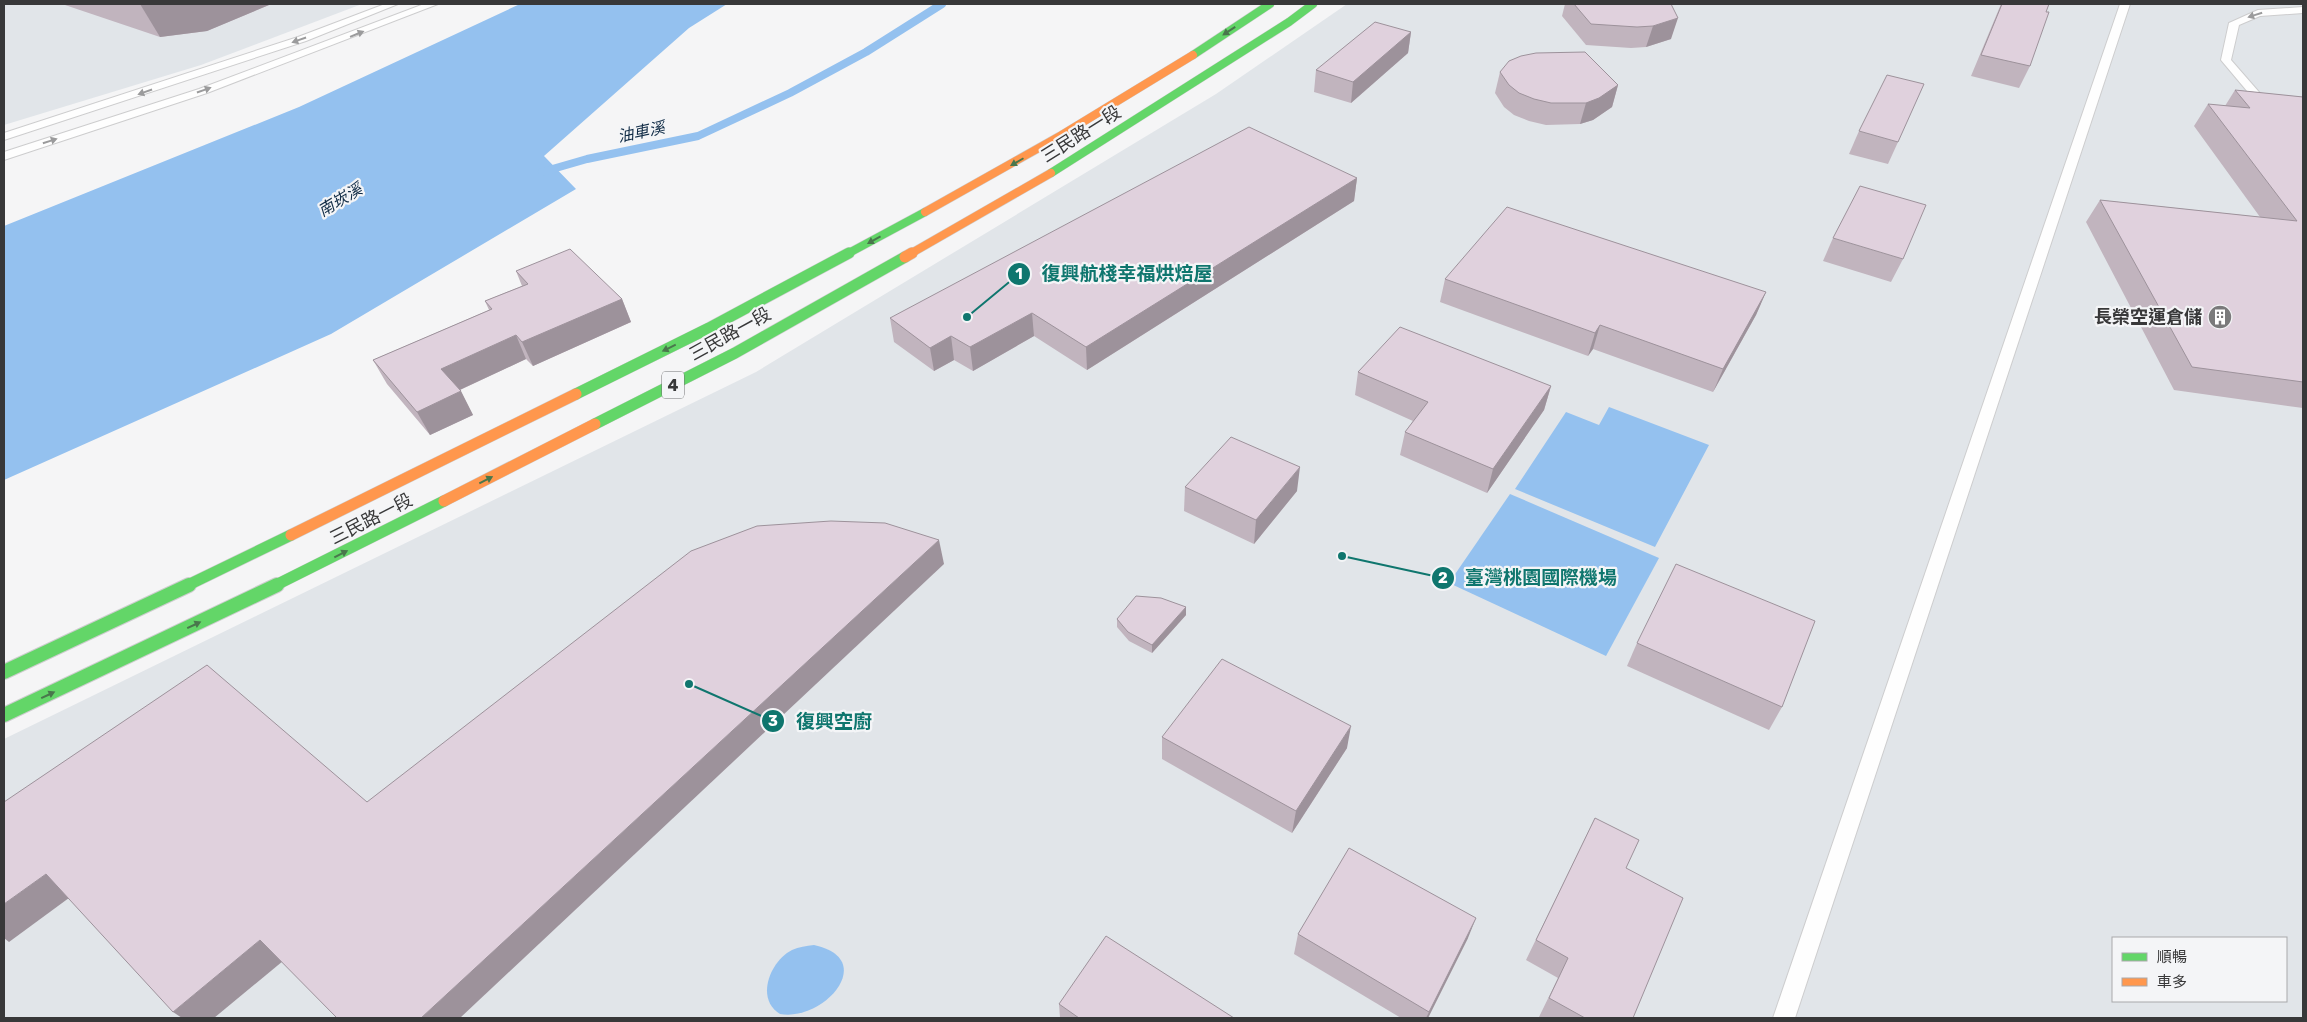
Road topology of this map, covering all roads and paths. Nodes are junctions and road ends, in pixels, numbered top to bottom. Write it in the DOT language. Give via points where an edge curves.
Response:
graph roads {
  1 [pos="393,4"];
  2 [pos="433,4"];
  3 [pos="1270,4"];
  4 [pos="1313,4"];
  5 [pos="2124,4"];
  6 [pos="2303,10"];
  7 [pos="2303,106"];
  8 [pos="4,137"];
  9 [pos="4,156"];
  10 [pos="4,672"];
  11 [pos="4,716"];
  12 [pos="1784,1018"];
  1 -- 8 [label="lane, one-way" via="293,42"];
  9 -- 2 [label="lane, one-way" via="203,91"];
  3 -- 10 [label="main road, 三民路一段 / 4, one-way" via="1145,86 1014,164 709,328 161,599"];
  11 -- 4 [label="main road, 三民路一段 / 4, one-way" via="307,571 735,353 1026,189"];
  5 -- 12 [label="lane"];
  6 -- 7 [label="lane, one-way" via="2258,13 2234,23 2226,60 2262,102"];
}
